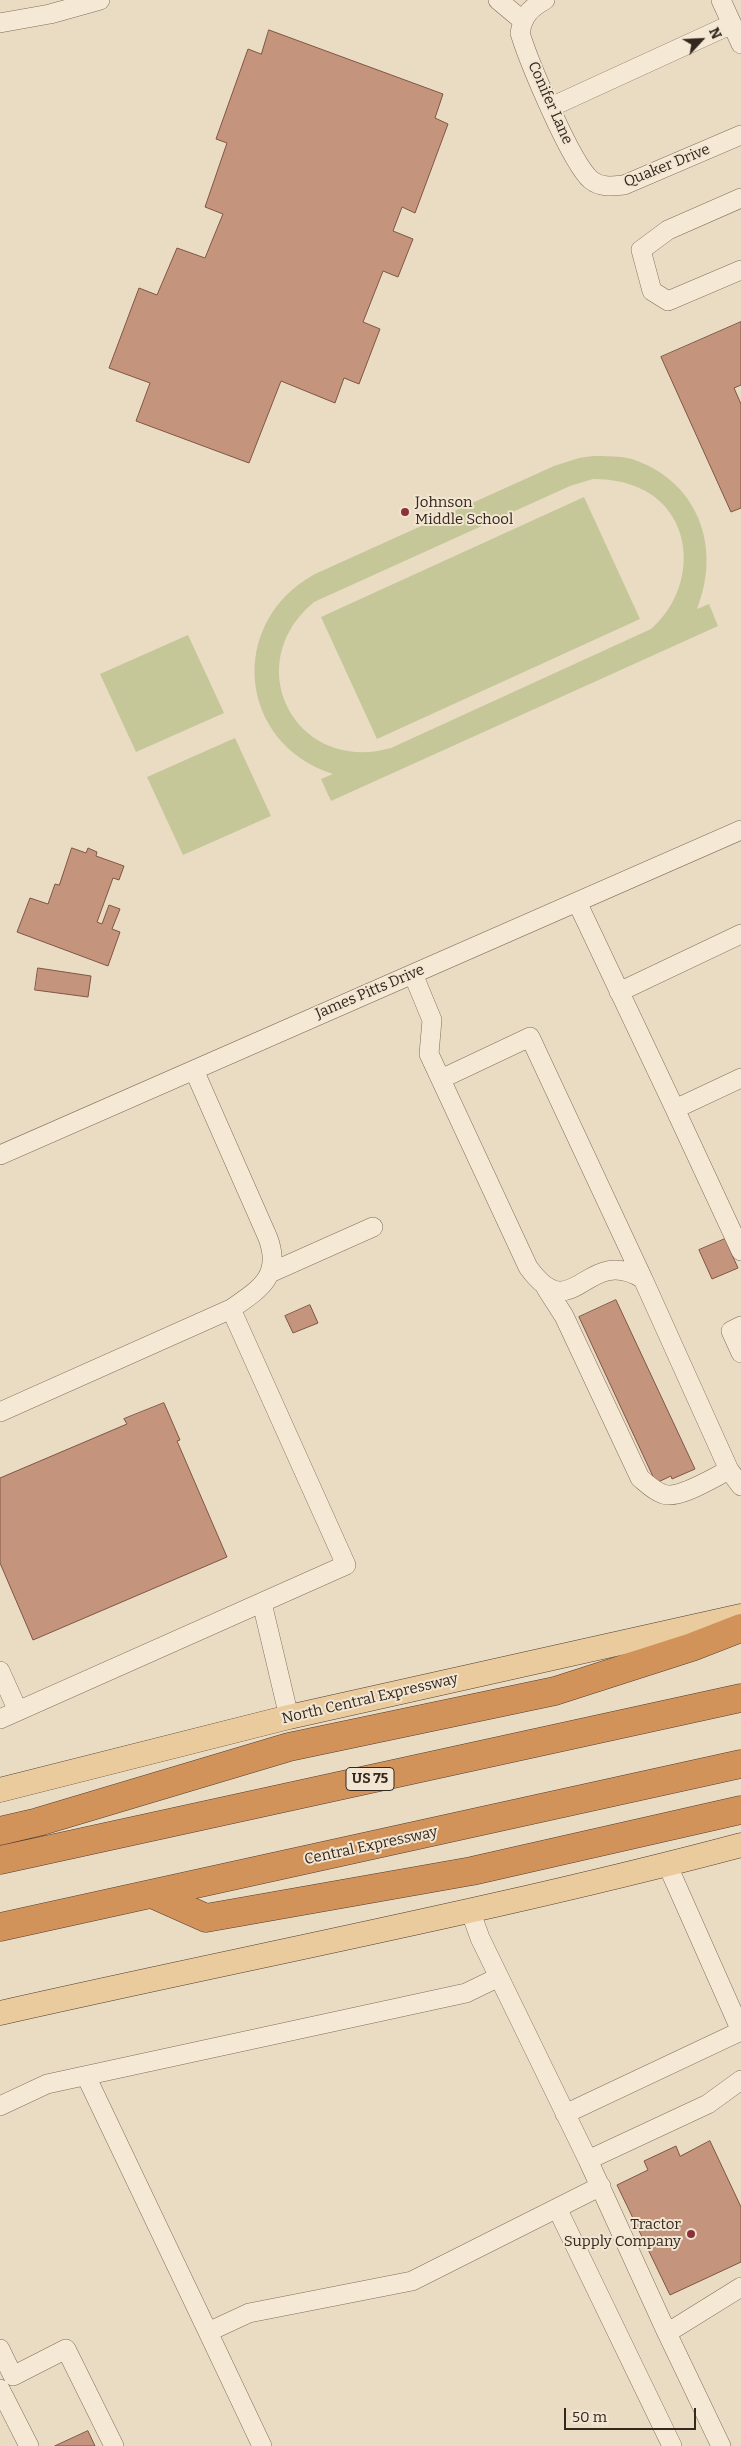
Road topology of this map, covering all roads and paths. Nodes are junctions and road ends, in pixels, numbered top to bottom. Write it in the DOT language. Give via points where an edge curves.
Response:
graph roads {
  1 [pos="100,0"];
  2 [pos="498,0"];
  3 [pos="546,0"];
  4 [pos="721,0"];
  5 [pos="522,20"];
  6 [pos="0,23"];
  7 [pos="732,24"];
  8 [pos="741,44"];
  9 [pos="551,107"];
  10 [pos="741,135"];
  11 [pos="593,181"];
  12 [pos="741,198"];
  13 [pos="741,270"];
  14 [pos="741,830"];
  15 [pos="577,902"];
  16 [pos="741,934"];
  17 [pos="413,974"];
  18 [pos="619,992"];
  19 [pos="194,1070"];
  20 [pos="741,1078"];
  21 [pos="441,1079"];
  22 [pos="675,1109"];
  23 [pos="0,1155"];
  24 [pos="373,1227"];
  25 [pos="741,1251"];
  26 [pos="272,1272"];
  27 [pos="643,1279"];
  28 [pos="546,1288"];
  29 [pos="232,1308"];
  30 [pos="741,1326"];
  31 [pos="741,1353"];
  32 [pos="0,1412"];
  33 [pos="729,1470"];
  34 [pos="741,1486"];
  35 [pos="262,1602"];
  36 [pos="741,1616"];
  37 [pos="741,1628"];
  38 [pos="0,1671"];
  39 [pos="741,1698"];
  40 [pos="18,1711"];
  41 [pos="289,1717"];
  42 [pos="0,1719"];
  43 [pos="741,1764"];
  44 [pos="1,1785"];
  45 [pos="741,1810"];
  46 [pos="0,1831"];
  47 [pos="741,1844"];
  48 [pos="0,1860"];
  49 [pos="667,1864"];
  50 [pos="152,1894"];
  51 [pos="470,1910"];
  52 [pos="0,1927"];
  53 [pos="499,1977"];
  54 [pos="0,2013"];
  55 [pos="741,2031"];
  56 [pos="86,2076"];
  57 [pos="741,2080"];
  58 [pos="0,2106"];
  59 [pos="566,2114"];
  60 [pos="588,2160"];
  61 [pos="601,2186"];
  62 [pos="557,2208"];
  63 [pos="741,2287"];
  64 [pos="208,2332"];
  65 [pos="667,2333"];
  66 [pos="0,2349"];
  67 [pos="4,2382"];
  68 [pos="29,2446"];
  69 [pos="114,2446"];
  70 [pos="262,2446"];
  71 [pos="672,2446"];
  72 [pos="721,2446"];
  1 -- 6 [label="street"];
  2 -- 5 [label="street"];
  3 -- 5 [label="street" via="528,11"];
  4 -- 7 [label="street"];
  5 -- 9 [label="street, Conifer Lane" via="520,33 524,46"];
  7 -- 8 [label="street"];
  7 -- 9 [label="street"];
  9 -- 11 [label="street, Conifer Lane" via="575,159"];
  10 -- 11 [label="street, Quaker Drive" via="624,185 607,187"];
  12 -- 13 [label="street" via="668,230 641,250 652,291 668,302"];
  14 -- 15 [label="street, James Pitts Drive"];
  15 -- 17 [label="street, James Pitts Drive"];
  15 -- 18 [label="street"];
  16 -- 18 [label="street"];
  17 -- 19 [label="street, James Pitts Drive"];
  17 -- 21 [label="street" via="432,1020 429,1054"];
  18 -- 22 [label="street"];
  19 -- 23 [label="street, James Pitts Drive"];
  19 -- 26 [label="street" via="268,1238 272,1250"];
  20 -- 22 [label="street"];
  21 -- 27 [label="street" via="530,1037"];
  21 -- 28 [label="street" via="528,1267"];
  22 -- 25 [label="street"];
  24 -- 26 [label="street"];
  26 -- 29 [label="street" via="259,1290"];
  27 -- 28 [label="street" via="621,1269 607,1270 564,1292 556,1293"];
  27 -- 33 [label="street"];
  28 -- 33 [label="street" via="564,1316 640,1478 665,1495 679,1494"];
  29 -- 32 [label="street"];
  29 -- 35 [label="street" via="346,1565"];
  30 -- 31 [label="street" via="731,1331"];
  33 -- 34 [label="street"];
  35 -- 40 [label="street"];
  35 -- 41 [label="street"];
  36 -- 41 [label="main road, North Central Expressway"];
  37 -- 46 [label="highway" via="555,1691 289,1747"];
  38 -- 40 [label="street"];
  39 -- 48 [label="highway, US 75"];
  40 -- 42 [label="street"];
  41 -- 44 [label="main road, North Central Expressway"];
  43 -- 50 [label="highway, Central Expressway"];
  45 -- 50 [label="highway" via="472,1871 206,1918"];
  47 -- 49 [label="main road"];
  49 -- 51 [label="main road"];
  49 -- 55 [label="street"];
  50 -- 52 [label="highway, Central Expressway"];
  51 -- 53 [label="street"];
  51 -- 54 [label="main road"];
  53 -- 56 [label="street" via="466,1993"];
  53 -- 59 [label="street"];
  55 -- 59 [label="street"];
  56 -- 58 [label="street" via="47,2084"];
  56 -- 64 [label="street"];
  57 -- 60 [label="street" via="708,2104"];
  59 -- 60 [label="street"];
  60 -- 61 [label="street"];
  61 -- 62 [label="street"];
  61 -- 65 [label="street"];
  62 -- 64 [label="street" via="412,2281 249,2314"];
  62 -- 71 [label="street"];
  63 -- 65 [label="street"];
  64 -- 70 [label="street"];
  65 -- 72 [label="street"];
  66 -- 67 [label="street"];
  67 -- 68 [label="street"];
  67 -- 69 [label="street" via="66,2349"];
}
